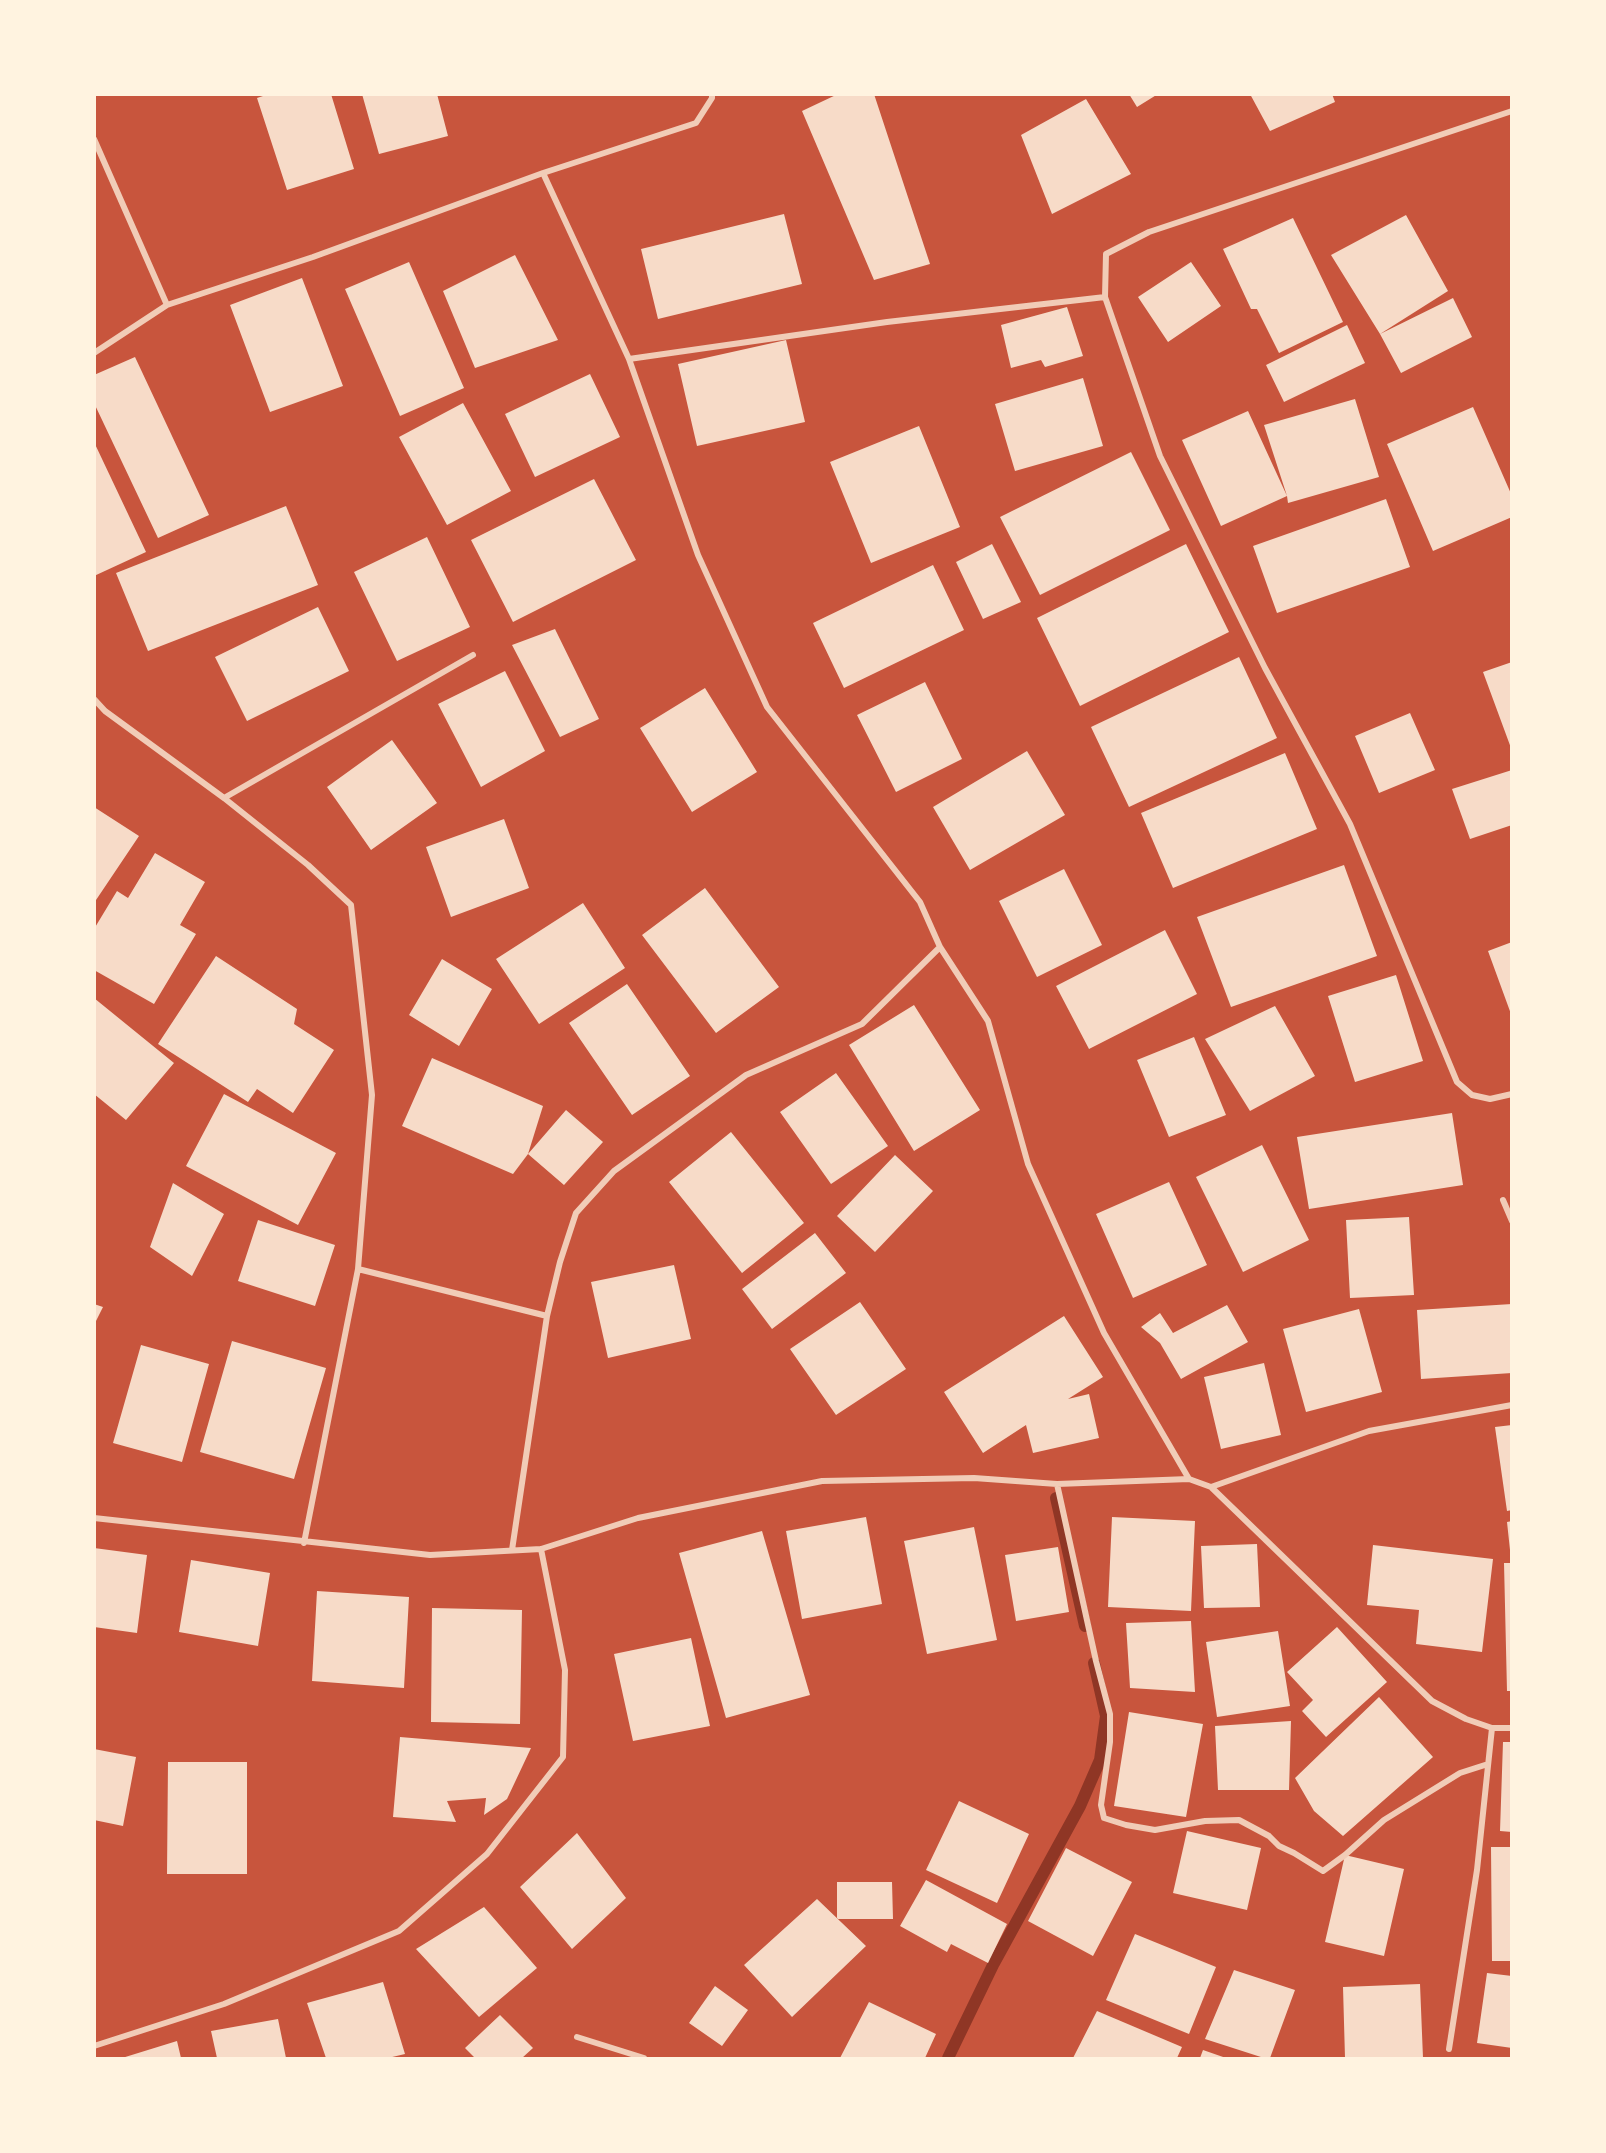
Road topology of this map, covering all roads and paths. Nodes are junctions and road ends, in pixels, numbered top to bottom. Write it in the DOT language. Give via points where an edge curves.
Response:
graph roads {
  1 [pos="712,94"];
  2 [pos="1512,111"];
  3 [pos="94,139"];
  4 [pos="543,173"];
  5 [pos="1105,297"];
  6 [pos="167,305"];
  7 [pos="94,353"];
  8 [pos="629,359"];
  9 [pos="473,655"];
  10 [pos="94,699"];
  11 [pos="224,798"];
  12 [pos="940,947"];
  13 [pos="1512,1094"];
  14 [pos="1503,1200"];
  15 [pos="1512,1221"];
  16 [pos="358,1269"];
  17 [pos="547,1316"];
  18 [pos="1512,1405"];
  19 [pos="1189,1479"];
  20 [pos="1057,1484"];
  21 [pos="1211,1487"];
  22 [pos="94,1518"];
  23 [pos="304,1543"];
  24 [pos="541,1549"];
  25 [pos="512,1550"];
  26 [pos="1492,1728"];
  27 [pos="1512,1728"];
  28 [pos="1488,1764"];
  29 [pos="577,2037"];
  30 [pos="94,2046"];
  31 [pos="1449,2049"];
  32 [pos="644,2058"];
  1 -- 4 [label="street" via="696,123"];
  2 -- 5 [label="street" via="1149,232 1106,254"];
  3 -- 6 [label="street"];
  4 -- 6 [label="street" via="314,257"];
  4 -- 8 [label="street"];
  5 -- 8 [label="street" via="887,322"];
  5 -- 13 [label="street" via="1160,456 1265,668 1350,824 1457,1082 1472,1095 1490,1099"];
  6 -- 7 [label="street"];
  8 -- 12 [label="street" via="698,555 766,707 920,902"];
  9 -- 11 [label="street"];
  10 -- 11 [label="street"];
  11 -- 16 [label="street" via="351,905 372,1095"];
  12 -- 17 [label="street" via="862,1024 746,1075 615,1172 576,1213"];
  12 -- 19 [label="street" via="988,1021 1028,1164 1104,1333"];
  14 -- 15 [label="street"];
  16 -- 17 [label="street"];
  16 -- 23 [label="street"];
  17 -- 25 [label="street"];
  18 -- 21 [label="street" via="1369,1431"];
  19 -- 20 [label="street"];
  19 -- 21 [label="street"];
  20 -- 24 [label="street" via="974,1478 822,1481 638,1518"];
  20 -- 28 [label="street" via="1110,1714 1101,1805 1104,1818 1155,1830 1205,1821 1239,1820 1323,1871 1384,1820 1460,1773"];
  21 -- 26 [label="street" via="1432,1701"];
  22 -- 23 [label="street"];
  23 -- 25 [label="street" via="430,1555"];
  24 -- 25 [label="street"];
  24 -- 30 [label="street" via="565,1670 563,1757 487,1854 399,1931 224,2004"];
  26 -- 27 [label="street"];
  26 -- 28 [label="street"];
  28 -- 31 [label="street" via="1477,1870"];
  29 -- 32 [label="street"];
}
